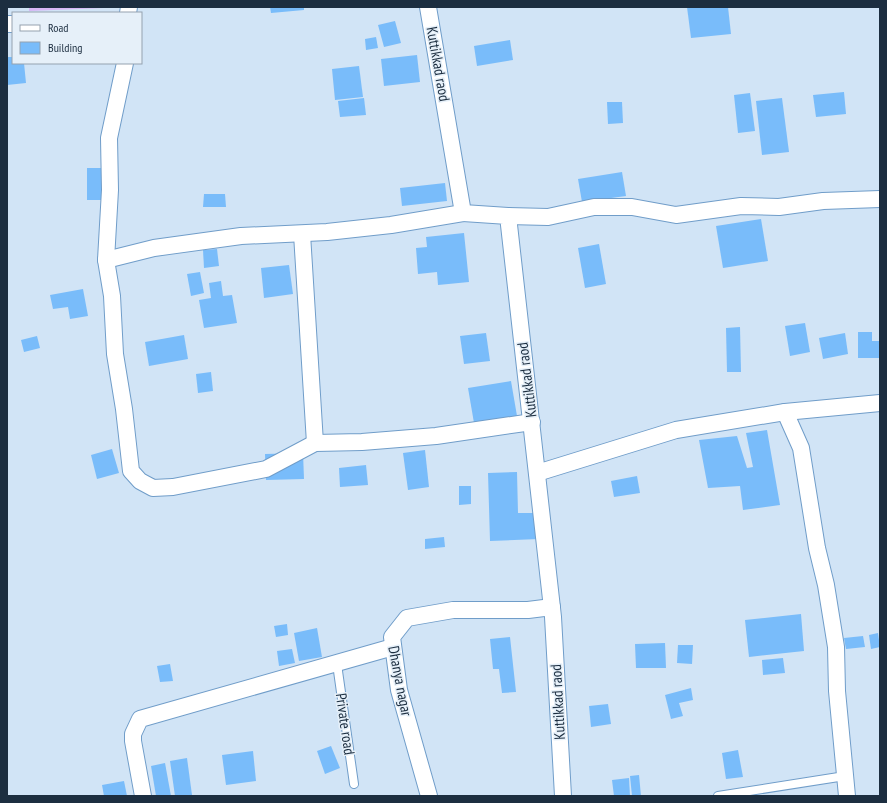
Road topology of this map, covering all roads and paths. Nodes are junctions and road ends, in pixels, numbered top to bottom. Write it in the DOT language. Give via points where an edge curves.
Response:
graph roads {
  1 [pos="428,7"];
  2 [pos="125,64"];
  3 [pos="880,199"];
  4 [pos="463,213"];
  5 [pos="508,216"];
  6 [pos="302,234"];
  7 [pos="106,260"];
  8 [pos="880,403"];
  9 [pos="785,412"];
  10 [pos="532,422"];
  11 [pos="315,443"];
  12 [pos="537,472"];
  13 [pos="552,607"];
  14 [pos="393,648"];
  15 [pos="336,664"];
  16 [pos="846,776"];
  17 [pos="354,784"];
  18 [pos="143,796"];
  19 [pos="428,796"];
  20 [pos="563,796"];
  21 [pos="718,796"];
  22 [pos="847,796"];
  1 -- 4 [label="street, Kuttikkad raod"];
  2 -- 7 [label="street" via="109,138 110,190"];
  3 -- 5 [label="street" via="823,201 779,207 741,206 676,215 632,208 594,207 548,217"];
  4 -- 5 [label="street"];
  4 -- 6 [label="street" via="391,225"];
  5 -- 10 [label="street, Kuttikkad raod"];
  6 -- 7 [label="street" via="241,236 154,248"];
  6 -- 11 [label="street"];
  7 -- 11 [label="street" via="112,296 115,354 131,471 140,481 153,488 173,487 266,469"];
  8 -- 9 [label="street"];
  9 -- 12 [label="street" via="676,430"];
  9 -- 16 [label="street" via="801,448 817,548 826,585 836,647 837,691"];
  10 -- 11 [label="street" via="428,437"];
  10 -- 12 [label="street, Kuttikkad raod"];
  12 -- 13 [label="street, Kuttikkad raod"];
  13 -- 14 [label="street, Dhanya nagar" via="528,610 453,610 408,618 392,637"];
  13 -- 20 [label="street, Kuttikkad raod"];
  14 -- 15 [label="street"];
  14 -- 19 [label="street, Dhanya nagar" via="399,690"];
  15 -- 17 [label="lane, Private road"];
  15 -- 18 [label="street" via="140,719 133,734 133,741"];
  16 -- 21 [label="lane"];
  16 -- 22 [label="street"];
}
